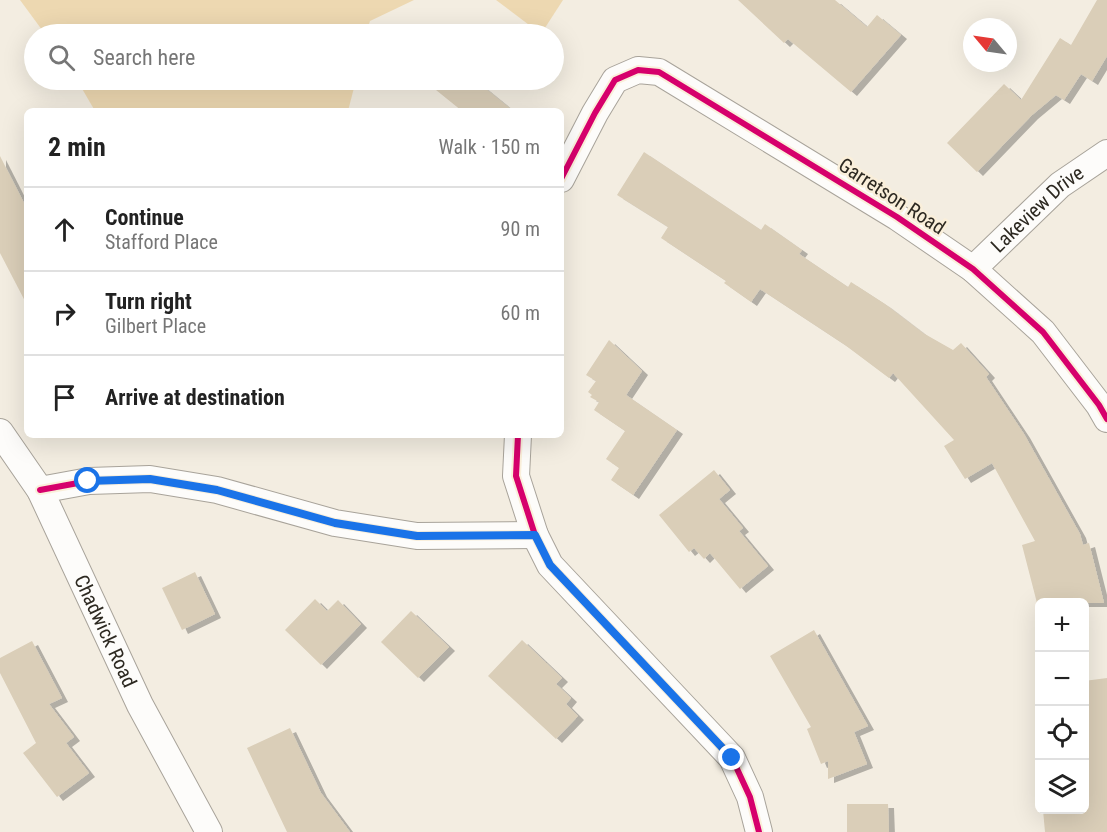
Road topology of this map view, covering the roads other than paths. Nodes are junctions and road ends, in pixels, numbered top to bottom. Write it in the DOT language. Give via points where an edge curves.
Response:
graph roads {
  1 [pos="1107,153"];
  2 [pos="564,172"];
  3 [pos="973,269"];
  4 [pos="1107,419"];
  5 [pos="0,432"];
  6 [pos="518,438"];
  7 [pos="40,490"];
  8 [pos="535,535"];
  9 [pos="209,832"];
  10 [pos="759,832"];
  1 -- 3 [label="street, Lakeview Drive" via="1060,185"];
  2 -- 3 [label="street, Garretson Road" via="615,80 638,69 659,72 888,211"];
  3 -- 4 [label="street, Garretson Road" via="1044,332"];
  5 -- 7 [label="street, Chadwick Road"];
  6 -- 8 [label="street" via="516,476"];
  7 -- 8 [label="street" via="88,481 150,479 217,490 335,523 417,536"];
  7 -- 9 [label="street, Chadwick Road" via="140,705"];
  8 -- 10 [label="street" via="550,565 732,758 750,797"];
}
